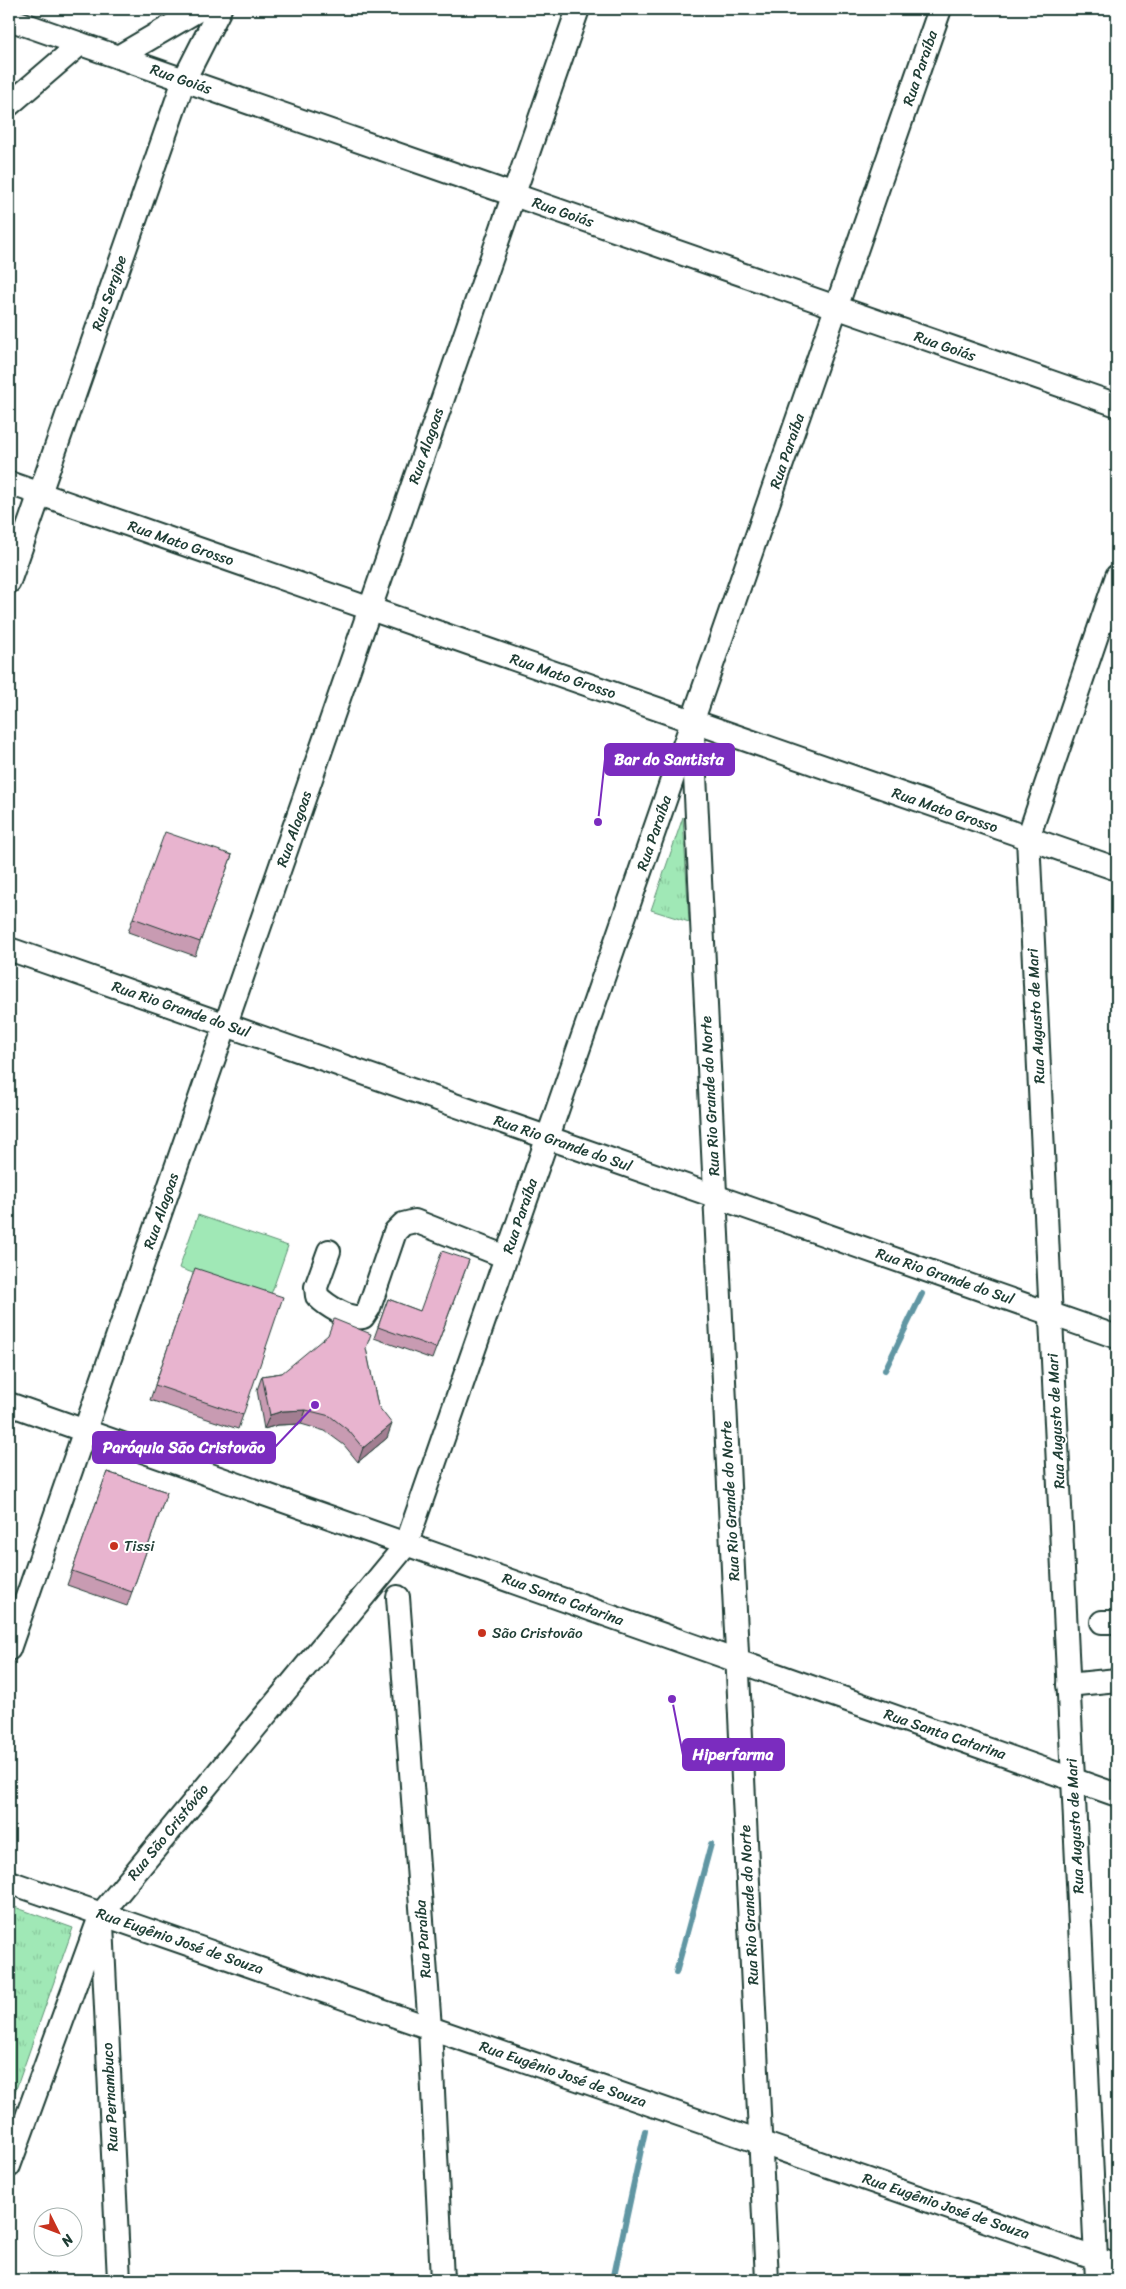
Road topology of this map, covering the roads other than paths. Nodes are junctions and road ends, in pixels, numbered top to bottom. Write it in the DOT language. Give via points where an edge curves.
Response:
graph roads {
  1 [pos="200,9"];
  2 [pos="220,9"];
  3 [pos="578,9"];
  4 [pos="940,9"];
  5 [pos="9,19"];
  6 [pos="80,44"];
  7 [pos="118,57"];
  8 [pos="184,80"];
  9 [pos="9,105"];
  10 [pos="514,195"];
  11 [pos="836,308"];
  12 [pos="1117,405"];
  13 [pos="9,483"];
  14 [pos="39,494"];
  15 [pos="1117,576"];
  16 [pos="9,582"];
  17 [pos="370,609"];
  18 [pos="692,722"];
  19 [pos="1028,838"];
  20 [pos="1117,869"];
  21 [pos="9,949"];
  22 [pos="226,1025"];
  23 [pos="548,1137"];
  24 [pos="715,1195"];
  25 [pos="329,1251"];
  26 [pos="506,1257"];
  27 [pos="1050,1313"];
  28 [pos="1117,1337"];
  29 [pos="9,1404"];
  30 [pos="84,1431"];
  31 [pos="406,1544"];
  32 [pos="398,1597"];
  33 [pos="9,1649"];
  34 [pos="737,1661"];
  35 [pos="1117,1680"];
  36 [pos="1068,1685"];
  37 [pos="1073,1780"];
  38 [pos="1117,1795"];
  39 [pos="9,1882"];
  40 [pos="101,1914"];
  41 [pos="430,2028"];
  42 [pos="760,2142"];
  43 [pos="9,2166"];
  44 [pos="1117,2266"];
  45 [pos="1096,2270"];
  46 [pos="119,2280"];
  47 [pos="442,2280"];
  48 [pos="767,2280"];
  1 -- 7 [label="street"];
  2 -- 8 [label="street, Rua Sergipe"];
  3 -- 10 [label="street, Rua Alagoas"];
  4 -- 11 [label="street, Rua Paraíba"];
  5 -- 6 [label="street, Rua Goiás"];
  6 -- 7 [label="street, Rua Goiás"];
  6 -- 9 [label="street"];
  7 -- 8 [label="street, Rua Goiás"];
  8 -- 10 [label="street, Rua Goiás"];
  8 -- 14 [label="street, Rua Sergipe"];
  10 -- 11 [label="street, Rua Goiás"];
  10 -- 17 [label="street, Rua Alagoas"];
  11 -- 12 [label="street, Rua Goiás"];
  11 -- 18 [label="street, Rua Paraíba"];
  13 -- 14 [label="street, Rua Mato Grosso"];
  14 -- 16 [label="street, Rua Sergipe"];
  14 -- 17 [label="street, Rua Mato Grosso"];
  15 -- 19 [label="street, Rua Augusto de Mari"];
  17 -- 18 [label="street, Rua Mato Grosso"];
  17 -- 22 [label="street, Rua Alagoas"];
  18 -- 19 [label="street, Rua Mato Grosso"];
  18 -- 23 [label="street, Rua Paraíba"];
  18 -- 24 [label="street, Rua Rio Grande do Norte"];
  19 -- 20 [label="street, Rua Mato Grosso"];
  19 -- 27 [label="street, Rua Augusto de Mari"];
  21 -- 22 [label="street, Rua Rio Grande do Sul"];
  22 -- 23 [label="street, Rua Rio Grande do Sul"];
  22 -- 30 [label="street, Rua Alagoas"];
  23 -- 24 [label="street, Rua Rio Grande do Sul"];
  23 -- 26 [label="street, Rua Paraíba"];
  24 -- 27 [label="street, Rua Rio Grande do Sul"];
  24 -- 34 [label="street, Rua Rio Grande do Norte"];
  25 -- 26 [label="street" via="316,1287 317,1296 324,1303 356,1318 363,1317 369,1308 395,1232 403,1224 415,1221"];
  26 -- 31 [label="street, Rua Paraíba"];
  27 -- 28 [label="street, Rua Rio Grande do Sul"];
  27 -- 36 [label="street, Rua Augusto de Mari"];
  29 -- 30 [label="street, Rua Santa Catarina"];
  30 -- 31 [label="street, Rua Santa Catarina"];
  30 -- 33 [label="street, Rua Alagoas"];
  31 -- 34 [label="street, Rua Santa Catarina"];
  31 -- 40 [label="street, Rua São Cristóvão"];
  32 -- 41 [label="street, Rua Paraíba"];
  34 -- 37 [label="street, Rua Santa Catarina"];
  34 -- 42 [label="street, Rua Rio Grande do Norte"];
  35 -- 36 [label="street"];
  36 -- 37 [label="street, Rua Augusto de Mari"];
  37 -- 38 [label="street, Rua Santa Catarina"];
  37 -- 45 [label="street, Rua Augusto de Mari"];
  39 -- 40 [label="street, Rua Eugênio José de Souza"];
  40 -- 41 [label="street, Rua Eugênio José de Souza"];
  40 -- 43 [label="street, Rua São Cristóvão"];
  40 -- 46 [label="street, Rua Pernambuco"];
  41 -- 42 [label="street, Rua Eugênio José de Souza"];
  41 -- 47 [label="street, Rua Paraíba"];
  42 -- 45 [label="street, Rua Eugênio José de Souza"];
  42 -- 48 [label="street, Rua Rio Grande do Norte"];
  44 -- 45 [label="street, Rua Eugênio José de Souza"];
}
